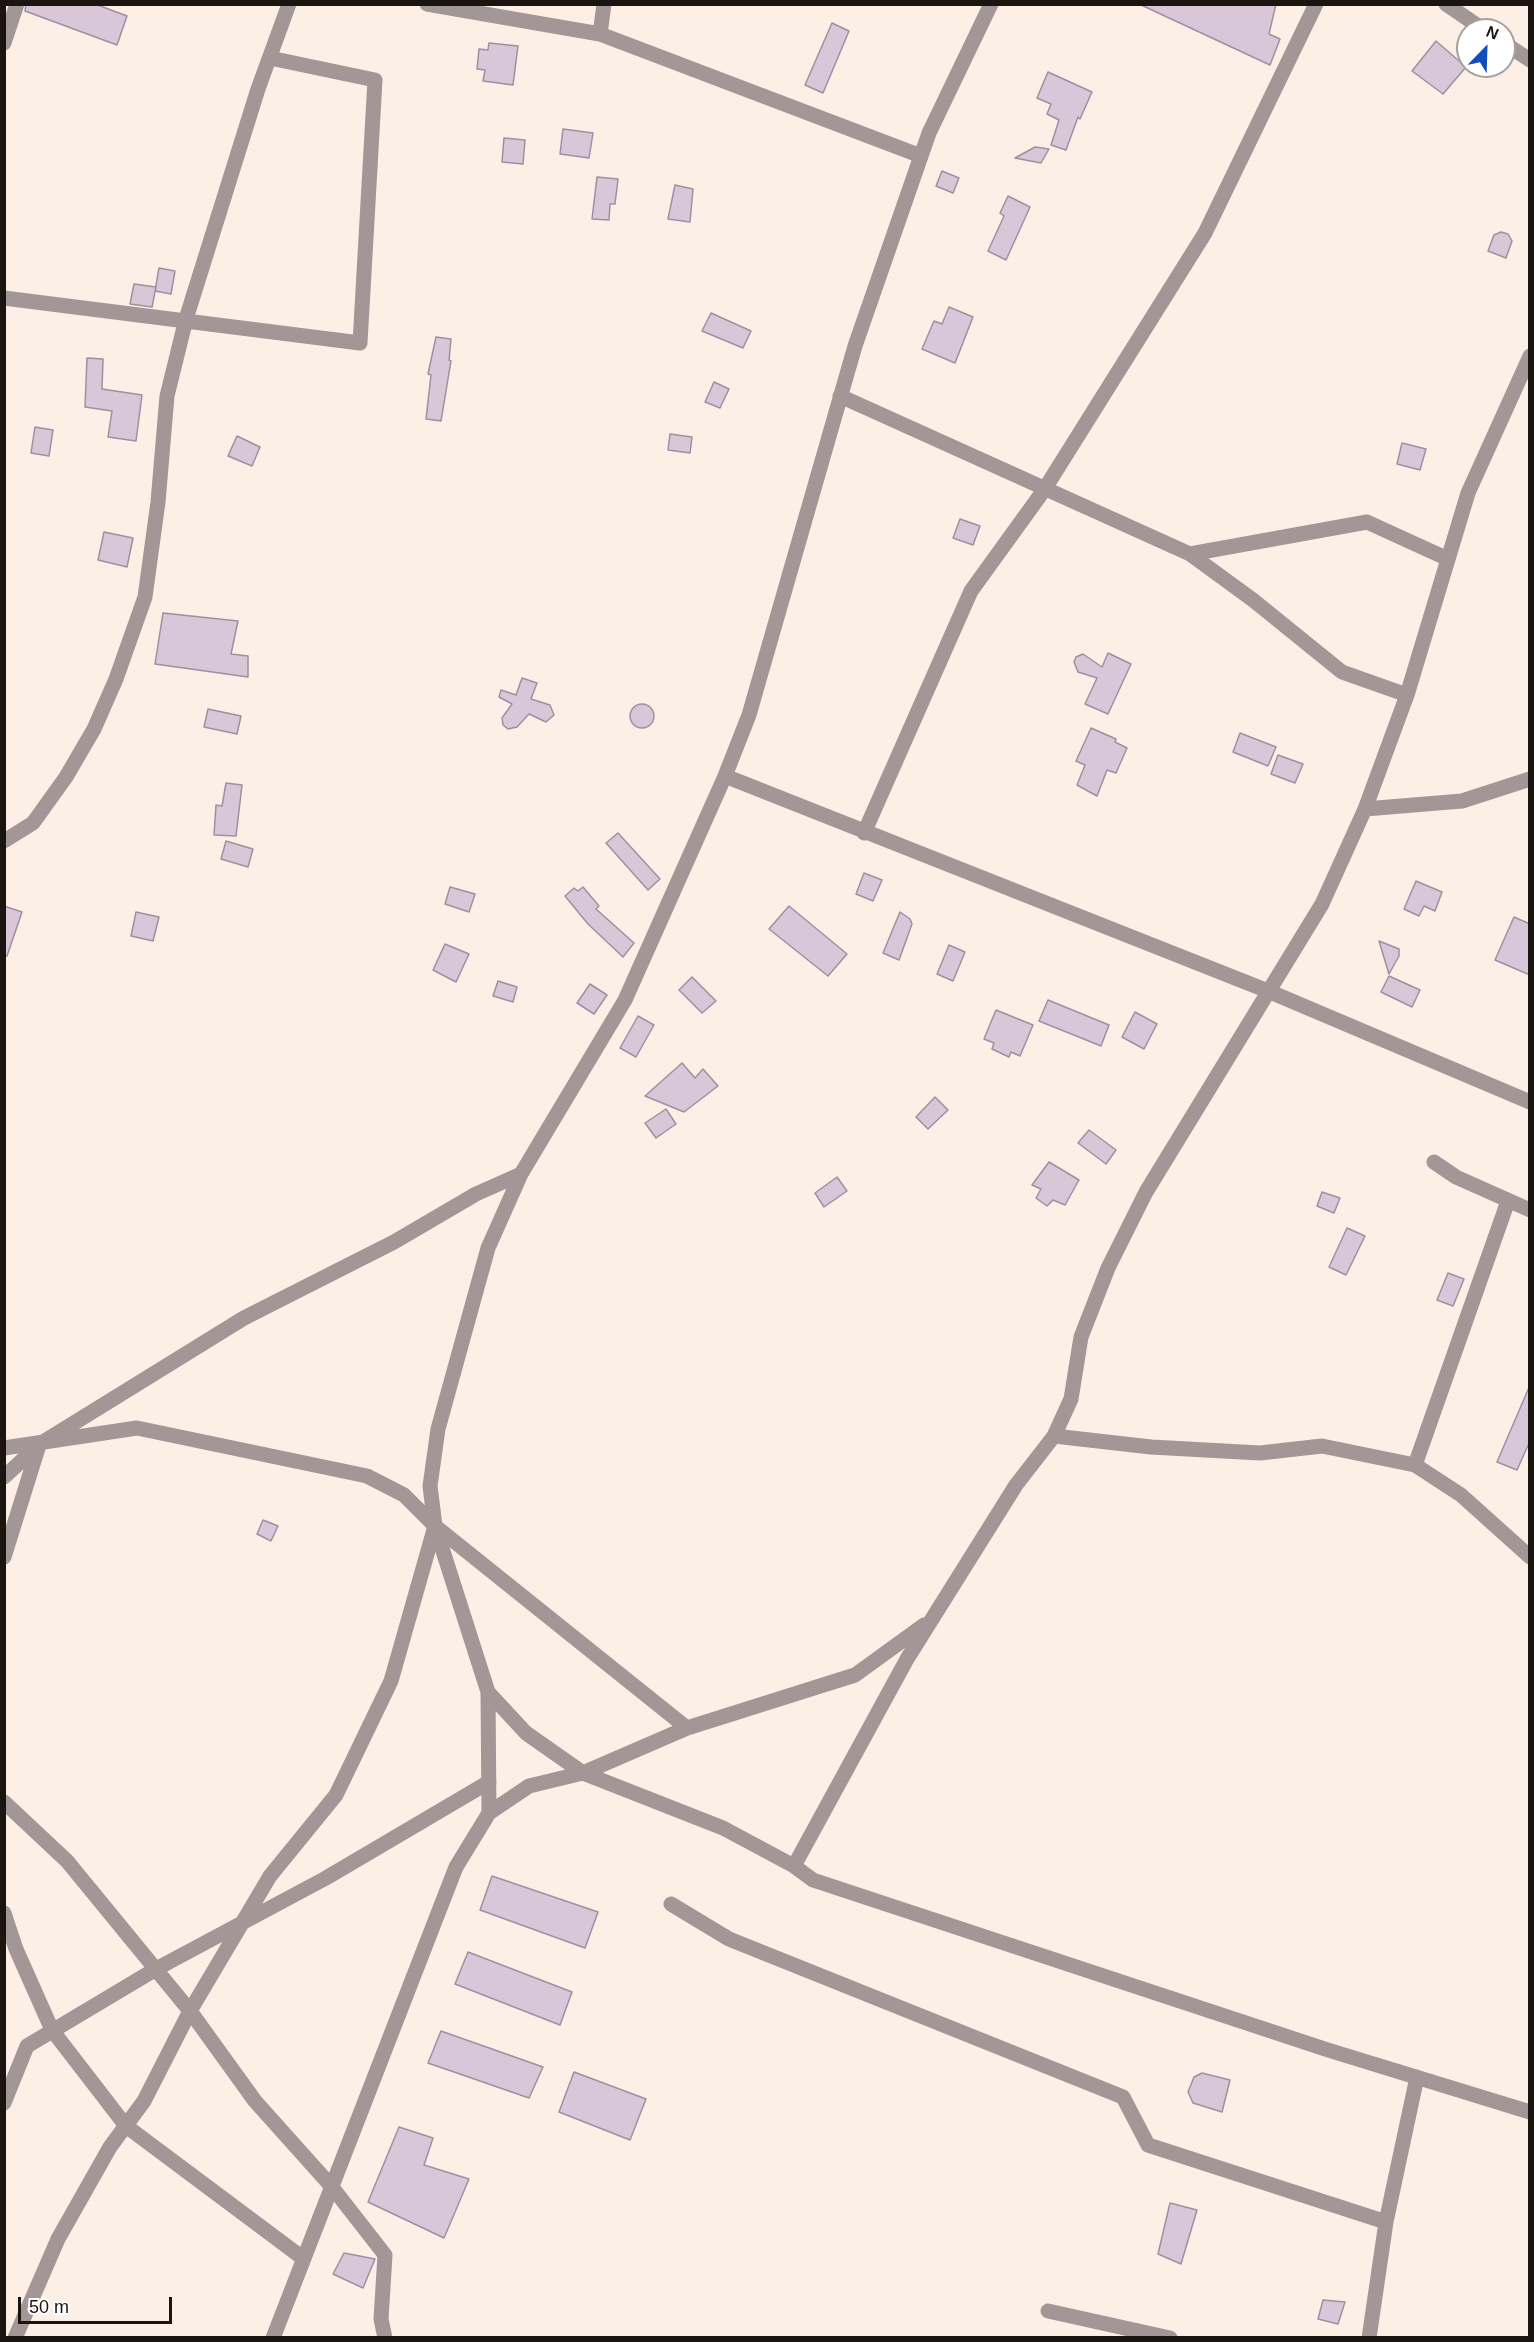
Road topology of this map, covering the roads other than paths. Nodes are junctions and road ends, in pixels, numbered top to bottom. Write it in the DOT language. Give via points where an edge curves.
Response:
graph roads {
  1 [pos="17,4"];
  2 [pos="289,4"];
  3 [pos="427,4"];
  4 [pos="604,4"];
  5 [pos="991,4"];
  6 [pos="1316,4"];
  7 [pos="1446,4"];
  8 [pos="1466,18"];
  9 [pos="600,34"];
  10 [pos="4,43"];
  11 [pos="1516,51"];
  12 [pos="270,58"];
  13 [pos="1530,60"];
  14 [pos="921,156"];
  15 [pos="4,298"];
  16 [pos="186,319"];
  17 [pos="1530,356"];
  18 [pos="840,396"];
  19 [pos="1044,490"];
  20 [pos="1190,554"];
  21 [pos="1449,559"];
  22 [pos="1407,694"];
  23 [pos="726,776"];
  24 [pos="1530,779"];
  25 [pos="1365,809"];
  26 [pos="864,833"];
  27 [pos="4,841"];
  28 [pos="1268,992"];
  29 [pos="1530,1102"];
  30 [pos="1434,1162"];
  31 [pos="521,1174"];
  32 [pos="1508,1201"];
  33 [pos="1530,1210"];
  34 [pos="1054,1436"];
  35 [pos="40,1444"];
  36 [pos="4,1448"];
  37 [pos="1415,1465"];
  38 [pos="4,1477"];
  39 [pos="435,1526"];
  40 [pos="4,1557"];
  41 [pos="1530,1557"];
  42 [pos="931,1620"];
  43 [pos="488,1692"];
  44 [pos="687,1728"];
  45 [pos="582,1773"];
  46 [pos="489,1782"];
  47 [pos="4,1802"];
  48 [pos="489,1813"];
  49 [pos="794,1866"];
  50 [pos="671,1904"];
  51 [pos="4,1913"];
  52 [pos="243,1922"];
  53 [pos="156,1969"];
  54 [pos="190,2011"];
  55 [pos="52,2030"];
  56 [pos="1417,2077"];
  57 [pos="4,2103"];
  58 [pos="1530,2112"];
  59 [pos="126,2126"];
  60 [pos="332,2187"];
  61 [pos="1386,2222"];
  62 [pos="304,2259"];
  63 [pos="1048,2311"];
  64 [pos="15,2337"];
  65 [pos="273,2337"];
  66 [pos="385,2337"];
  67 [pos="1170,2337"];
  68 [pos="1369,2337"];
  1 -- 10 [label="street"];
  2 -- 12 [label="street"];
  3 -- 9 [label="street"];
  4 -- 9 [label="street"];
  5 -- 14 [label="street"];
  6 -- 19 [label="street" via="1205,233"];
  7 -- 8 [label="street"];
  9 -- 14 [label="street"];
  11 -- 13 [label="street"];
  12 -- 16 [label="street"];
  12 -- 16 [label="street" via="375,80 360,343"];
  14 -- 18 [label="street"];
  15 -- 16 [label="street"];
  16 -- 27 [label="street" via="167,396 146,597 94,729 33,823"];
  17 -- 21 [label="street" via="1468,493"];
  18 -- 19 [label="street"];
  18 -- 23 [label="street" via="749,715"];
  19 -- 20 [label="street"];
  19 -- 26 [label="street" via="971,591"];
  20 -- 21 [label="street" via="1367,522"];
  20 -- 22 [label="street" via="1342,672"];
  21 -- 22 [label="street"];
  22 -- 25 [label="street"];
  23 -- 26 [label="street"];
  23 -- 31 [label="street" via="625,1000"];
  24 -- 25 [label="street" via="1462,801"];
  25 -- 28 [label="street" via="1322,904"];
  26 -- 28 [label="street"];
  28 -- 29 [label="street"];
  28 -- 34 [label="street" via="1146,1192 1108,1268 1082,1337 1071,1398"];
  30 -- 32 [label="street" via="1456,1178"];
  31 -- 35 [label="street" via="476,1194 394,1242 244,1318"];
  31 -- 39 [label="street" via="488,1248 438,1429 430,1485"];
  32 -- 33 [label="street"];
  32 -- 37 [label="street"];
  34 -- 37 [label="street" via="1260,1453 1322,1446"];
  34 -- 42 [label="street" via="1016,1485"];
  35 -- 36 [label="street"];
  35 -- 38 [label="street"];
  35 -- 39 [label="street" via="136,1428 366,1476 404,1495"];
  35 -- 40 [label="street"];
  37 -- 41 [label="street" via="1461,1495"];
  39 -- 43 [label="street"];
  39 -- 44 [label="street"];
  39 -- 52 [label="street" via="391,1681 336,1795 270,1876"];
  42 -- 44 [label="street" via="855,1675"];
  42 -- 49 [label="street"];
  43 -- 45 [label="street" via="526,1733"];
  43 -- 46 [label="street"];
  44 -- 45 [label="street"];
  45 -- 48 [label="street" via="529,1786"];
  45 -- 49 [label="street" via="723,1828"];
  46 -- 48 [label="street"];
  46 -- 52 [label="street"];
  47 -- 53 [label="street" via="67,1861"];
  48 -- 60 [label="street" via="456,1867"];
  49 -- 56 [label="street" via="813,1880"];
  50 -- 61 [label="street" via="729,1939 1123,2097 1148,2145"];
  51 -- 55 [label="street"];
  52 -- 53 [label="street"];
  52 -- 54 [label="street"];
  53 -- 54 [label="street"];
  53 -- 55 [label="street"];
  54 -- 59 [label="street" via="144,2101"];
  54 -- 60 [label="street" via="255,2100"];
  55 -- 57 [label="street" via="27,2046"];
  55 -- 59 [label="street"];
  56 -- 58 [label="street"];
  56 -- 61 [label="street"];
  59 -- 62 [label="street"];
  59 -- 64 [label="street" via="58,2240"];
  60 -- 62 [label="street"];
  60 -- 66 [label="street" via="385,2255 381,2319"];
  61 -- 68 [label="street"];
  62 -- 65 [label="street"];
  63 -- 67 [label="street"];
}
